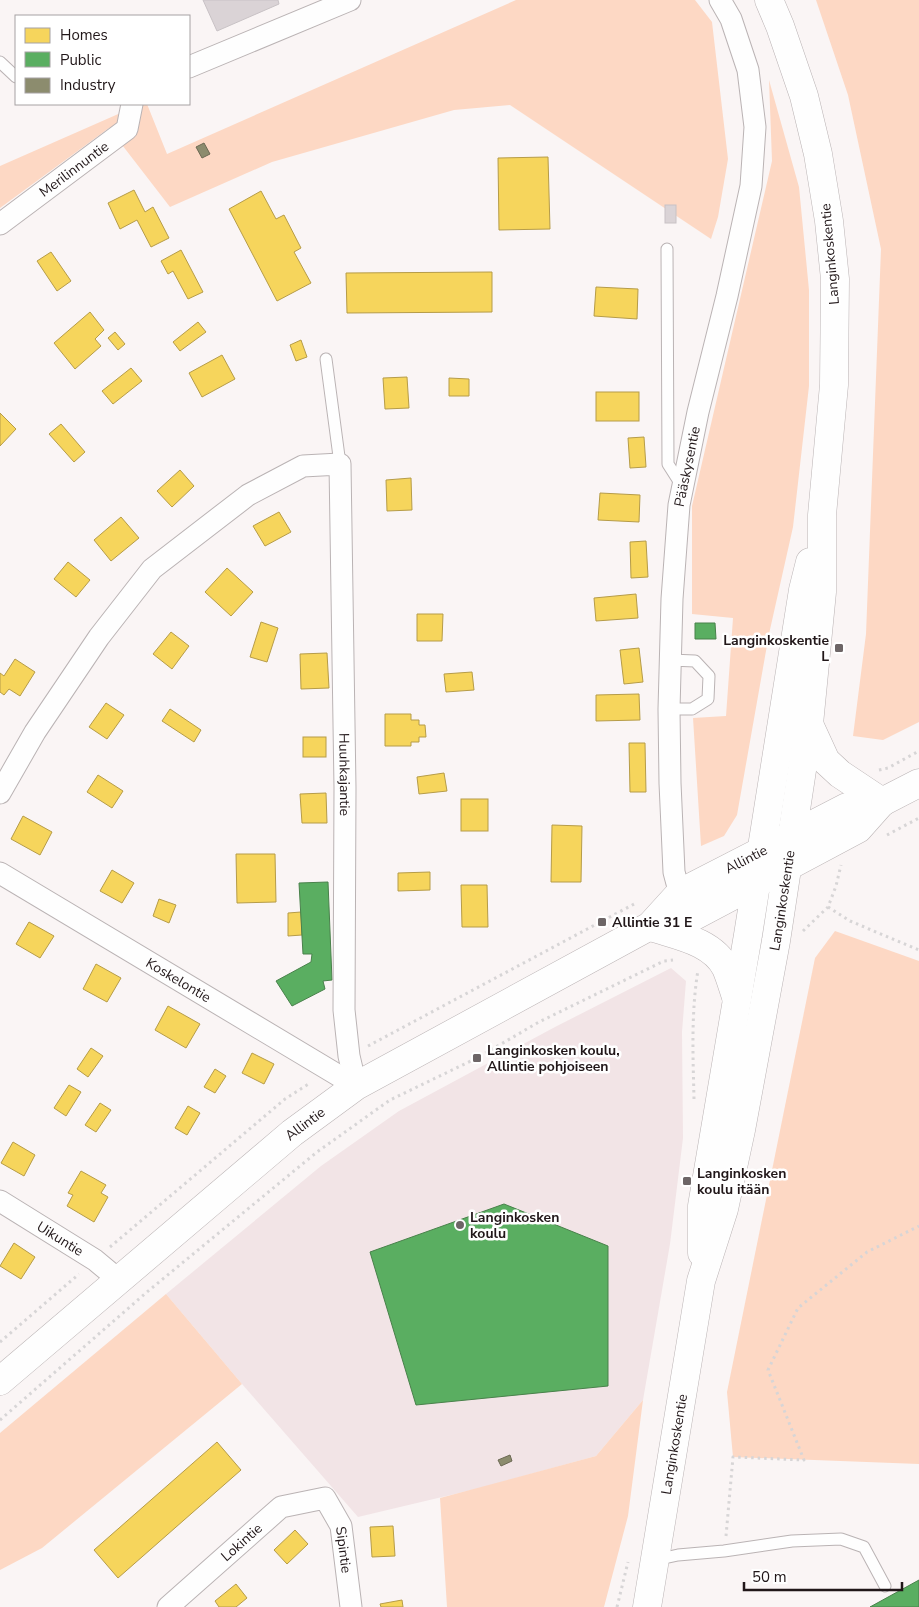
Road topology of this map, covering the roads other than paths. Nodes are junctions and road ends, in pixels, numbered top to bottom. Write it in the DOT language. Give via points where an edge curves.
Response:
graph roads {
  1 [pos="350,0"];
  2 [pos="720,0"];
  3 [pos="769,0"];
  4 [pos="0,62"];
  5 [pos="190,67"];
  6 [pos="15,76"];
  7 [pos="132,105"];
  8 [pos="0,224"];
  9 [pos="667,249"];
  10 [pos="326,359"];
  11 [pos="340,464"];
  12 [pos="683,488"];
  13 [pos="822,515"];
  14 [pos="670,660"];
  15 [pos="669,709"];
  16 [pos="809,724"];
  17 [pos="919,783"];
  18 [pos="0,793"];
  19 [pos="882,802"];
  20 [pos="792,835"];
  21 [pos="762,851"];
  22 [pos="788,867"];
  23 [pos="0,873"];
  24 [pos="756,883"];
  25 [pos="680,893"];
  26 [pos="650,926"];
  27 [pos="690,946"];
  28 [pos="736,997"];
  29 [pos="356,1086"];
  30 [pos="0,1201"];
  31 [pos="119,1280"];
  32 [pos="701,1281"];
  33 [pos="0,1381"];
  34 [pos="325,1498"];
  35 [pos="642,1558"];
  36 [pos="885,1586"];
  37 [pos="168,1607"];
  38 [pos="351,1607"];
  39 [pos="646,1607"];
  1 -- 5 [label="street"];
  2 -- 12 [label="street, Pääskysentie" via="731,19 748,70 755,127 752,186"];
  3 -- 13 [label="street, Langinkoskentie" via="804,96 818,154 835,279 834,385"];
  4 -- 6 [label="lane"];
  7 -- 8 [label="street, Merilinnuntie" via="127,129"];
  9 -- 12 [label="lane" via="668,464"];
  10 -- 11 [label="lane, Huuhkajantie"];
  11 -- 18 [label="street" via="303,466 248,495 152,569 99,637 35,732"];
  11 -- 29 [label="street, Huuhkajantie" via="345,788 344,1010"];
  12 -- 14 [label="street, Pääskysentie" via="679,506"];
  13 -- 16 [label="street, Langinkoskentie" via="822,592"];
  13 -- 21 [label="street, Langinkoskentie" via="803,590"];
  14 -- 15 [label="street, Pääskysentie"];
  14 -- 15 [label="lane" via="695,661 709,676 708,699 692,708"];
  15 -- 25 [label="street, Pääskysentie" via="674,872"];
  16 -- 19 [label="street" via="826,761"];
  16 -- 20 [label="street, Langinkoskentie"];
  17 -- 19 [label="street, Allintie"];
  19 -- 20 [label="street, Allintie" via="847,808"];
  19 -- 22 [label="street, Allintie" via="858,829"];
  20 -- 21 [label="street, Allintie"];
  20 -- 22 [label="street, Langinkoskentie"];
  21 -- 24 [label="street, Langinkoskentie"];
  21 -- 25 [label="street, Allintie"];
  22 -- 24 [label="street, Allintie"];
  22 -- 32 [label="street, Langinkoskentie" via="741,1130 724,1209"];
  23 -- 29 [label="street, Koskelontie"];
  24 -- 27 [label="street, Allintie"];
  24 -- 28 [label="street, Langinkoskentie"];
  25 -- 26 [label="street, Allintie"];
  25 -- 27 [label="street, Pääskysentie"];
  26 -- 27 [label="street"];
  26 -- 29 [label="street, Allintie"];
  27 -- 28 [label="street" via="701,944 717,955 726,967"];
  28 -- 32 [label="street, Langinkoskentie" via="702,1206"];
  29 -- 31 [label="street, Allintie" via="292,1133"];
  30 -- 31 [label="street, Uikuntie" via="95,1260"];
  31 -- 33 [label="street, Allintie"];
  32 -- 35 [label="street, Langinkoskentie"];
  34 -- 37 [label="street, Lokintie" via="282,1506"];
  34 -- 38 [label="street, Sipintie" via="341,1526"];
  35 -- 36 [label="lane" via="792,1541 841,1539 864,1547"];
  35 -- 39 [label="street, Langinkoskentie"];
}
